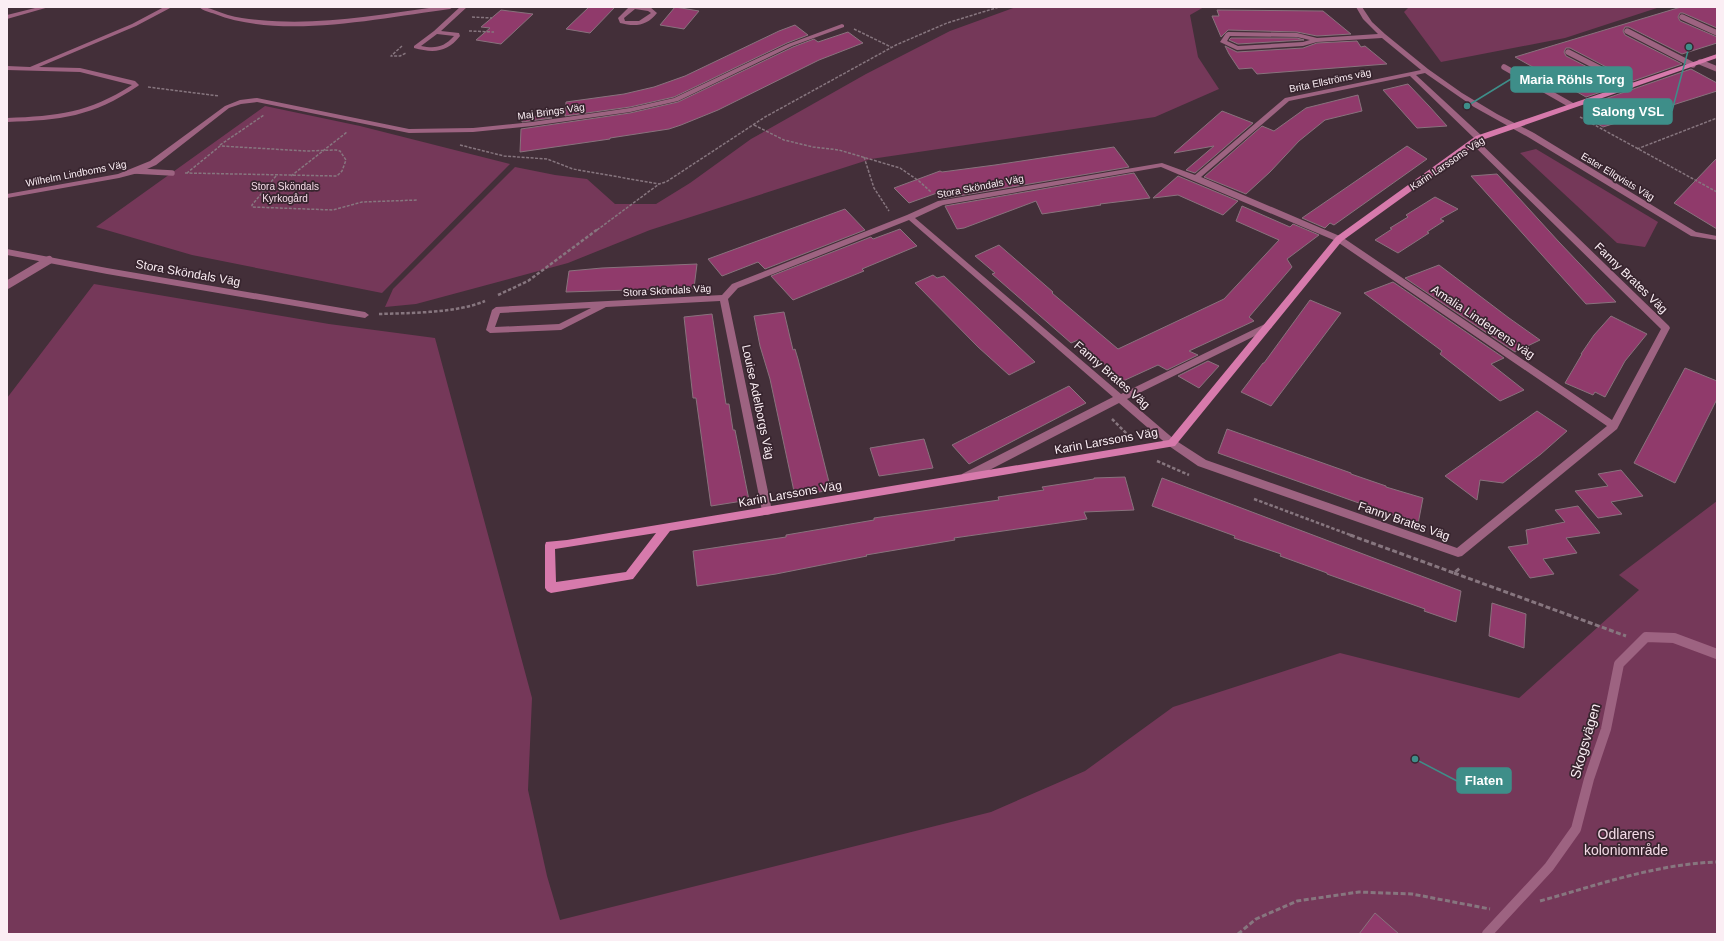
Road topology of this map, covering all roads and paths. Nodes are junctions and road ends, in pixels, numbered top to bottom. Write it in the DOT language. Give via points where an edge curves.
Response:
graph roads {
  1 [pos="46,7"];
  2 [pos="169,7"];
  3 [pos="202,7"];
  4 [pos="388,7"];
  5 [pos="450,7"];
  6 [pos="464,7"];
  7 [pos="632,7"];
  8 [pos="636,7"];
  9 [pos="999,7"];
  10 [pos="1359,7"];
  11 [pos="387,15"];
  12 [pos="7,17"];
  13 [pos="1682,17"];
  14 [pos="842,26"];
  15 [pos="1627,31"];
  16 [pos="436,32"];
  17 [pos="494,32"];
  18 [pos="1717,33"];
  19 [pos="457,34"];
  20 [pos="1384,36"];
  21 [pos="1318,40"];
  22 [pos="891,47"];
  23 [pos="1568,52"];
  24 [pos="1717,56"];
  25 [pos="1696,64"];
  26 [pos="7,68"];
  27 [pos="29,68"];
  28 [pos="1504,68"];
  29 [pos="1717,69"];
  30 [pos="1424,71"];
  31 [pos="1411,73"];
  32 [pos="136,85"];
  33 [pos="1632,85"];
  34 [pos="248,100"];
  35 [pos="1571,106"];
  36 [pos="265,115"];
  37 [pos="1579,117"];
  38 [pos="1717,118"];
  39 [pos="7,120"];
  40 [pos="753,125"];
  41 [pos="1511,126"];
  42 [pos="353,128"];
  43 [pos="1476,140"];
  44 [pos="458,144"];
  45 [pos="220,146"];
  46 [pos="1637,149"];
  47 [pos="322,151"];
  48 [pos="864,157"];
  49 [pos="135,171"];
  50 [pos="172,173"];
  51 [pos="187,173"];
  52 [pos="276,176"];
  53 [pos="290,176"];
  54 [pos="1196,178"];
  55 [pos="659,184"];
  56 [pos="1717,192"];
  57 [pos="7,196"];
  58 [pos="418,200"];
  59 [pos="941,203"];
  60 [pos="910,217"];
  61 [pos="898,222"];
  62 [pos="1339,238"];
  63 [pos="1717,238"];
  64 [pos="7,252"];
  65 [pos="49,260"];
  66 [pos="7,285"];
  67 [pos="494,297"];
  68 [pos="724,298"];
  69 [pos="487,300"];
  70 [pos="605,304"];
  71 [pos="365,315"];
  72 [pos="1268,326"];
  73 [pos="1120,398"];
  74 [pos="1101,408"];
  75 [pos="1614,426"];
  76 [pos="1172,443"];
  77 [pos="1140,448"];
  78 [pos="1189,475"];
  79 [pos="966,477"];
  80 [pos="1248,497"];
  81 [pos="767,511"];
  82 [pos="666,528"];
  83 [pos="1465,563"];
  84 [pos="1454,573"];
  85 [pos="1642,642"];
  86 [pos="1717,654"];
  87 [pos="1717,862"];
  88 [pos="1533,903"];
  89 [pos="1507,912"];
  90 [pos="1238,934"];
  91 [pos="1487,934"];
  1 -- 12 [label="street"];
  2 -- 27 [label="street" via="134,25"];
  3 -- 11 [label="street" via="224,16 256,22 324,22"];
  4 -- 11 [label="street"];
  5 -- 11 [label="street"];
  6 -- 16 [label="street"];
  7 -- 8 [label="street" via="621,18 622,22 640,24 654,13 650,9"];
  9 -- 22 [label="path" via="934,28"];
  10 -- 20 [label="street, Ester Ellqvists Väg" via="1363,16"];
  13 -- 18 [label="lane"];
  14 -- 22 [label="path" via="852,28"];
  14 -- 34 [label="street, Maj Brings Väg" via="796,42 676,100 630,110 532,124 473,130 409,131"];
  15 -- 25 [label="lane"];
  16 -- 19 [label="street"];
  16 -- 19 [label="street" via="416,47 440,50 449,45"];
  17 -- 19 [label="path" via="469,31"];
  20 -- 21 [label="street"];
  20 -- 30 [label="street, Ester Ellqvists Väg"];
  21 -- 21 [label="street" via="1303,44 1237,48 1223,42 1228,34 1297,34"];
  22 -- 40 [label="path"];
  23 -- 33 [label="lane"];
  24 -- 25 [label="street, Karin Larssons Väg"];
  25 -- 29 [label="lane"];
  25 -- 33 [label="street, Karin Larssons Väg"];
  26 -- 27 [label="street"];
  27 -- 32 [label="street" via="80,70"];
  28 -- 35 [label="lane"];
  30 -- 31 [label="street, Brita Ellströms väg"];
  30 -- 41 [label="street, Ester Ellqvists Väg"];
  31 -- 43 [label="street"];
  31 -- 54 [label="street, Brita Ellströms väg" via="1287,99"];
  32 -- 34 [label="path"];
  32 -- 39 [label="street" via="84,112 51,118"];
  33 -- 35 [label="street, Karin Larssons Väg"];
  34 -- 49 [label="street, Wilhelm Lindboms Väg" via="227,107 153,163"];
  35 -- 41 [label="street, Karin Larssons Väg"];
  36 -- 45 [label="path"];
  37 -- 46 [label="path"];
  38 -- 46 [label="path"];
  40 -- 48 [label="path" via="784,140"];
  40 -- 55 [label="path" via="666,182"];
  41 -- 43 [label="street, Karin Larssons Väg"];
  41 -- 63 [label="street, Ester Ellqvists Väg" via="1531,135 1694,234"];
  42 -- 47 [label="path"];
  43 -- 62 [label="street, Karin Larssons Väg"];
  43 -- 75 [label="street, Fanny Brates Väg" via="1666,328"];
  44 -- 55 [label="path" via="504,156 547,159 573,170"];
  45 -- 47 [label="path"];
  45 -- 51 [label="path"];
  46 -- 56 [label="path"];
  47 -- 53 [label="path"];
  47 -- 53 [label="path" via="340,151 343,155 346,160 337,176"];
  48 -- 59 [label="path" via="900,168 919,181"];
  48 -- 61 [label="path" via="874,188"];
  49 -- 50 [label="lane"];
  49 -- 57 [label="street, Wilhelm Lindboms Väg"];
  50 -- 51 [label="path"];
  51 -- 52 [label="path"];
  52 -- 53 [label="path"];
  52 -- 58 [label="path" via="252,208 333,210 362,202"];
  54 -- 59 [label="street, Stora Sköndals Väg" via="1162,166"];
  54 -- 62 [label="street, Stora Sköndals Väg"];
  55 -- 67 [label="path" via="528,281"];
  59 -- 60 [label="street, Stora Sköndals Väg"];
  60 -- 61 [label="street, Stora Sköndals Väg"];
  60 -- 73 [label="street, Fanny Brates Väg"];
  61 -- 68 [label="street, Stora Sköndals Väg" via="735,286"];
  62 -- 72 [label="street, Karin Larssons Väg"];
  62 -- 75 [label="street, Amalia Lindegrens väg"];
  64 -- 65 [label="street, Stora Sköndals Väg"];
  65 -- 66 [label="lane"];
  65 -- 71 [label="street, Stora Sköndals Väg"];
  68 -- 70 [label="street, Stora Sköndals Väg"];
  68 -- 81 [label="street, Louise Adelborgs Väg"];
  69 -- 71 [label="path" via="476,305 432,311"];
  70 -- 70 [label="street, Stora Sköndals Väg" via="561,327 490,330 496,310"];
  72 -- 73 [label="street, Karin Larssons Väg"];
  72 -- 76 [label="street, Karin Larssons Väg"];
  73 -- 74 [label="street, Karin Larssons Väg"];
  73 -- 76 [label="street, Fanny Brates Väg"];
  74 -- 77 [label="path"];
  74 -- 79 [label="street, Karin Larssons Väg"];
  75 -- 76 [label="street, Fanny Brates Väg" via="1458,553 1202,463"];
  76 -- 77 [label="street, Karin Larssons Väg"];
  77 -- 78 [label="path" via="1160,463"];
  77 -- 79 [label="street, Karin Larssons Väg"];
  79 -- 81 [label="street, Karin Larssons Väg"];
  80 -- 84 [label="path"];
  81 -- 82 [label="street, Karin Larssons Väg"];
  82 -- 82 [label="street, Karin Larssons Väg" via="629,576 551,588 550,546"];
  83 -- 84 [label="path"];
  84 -- 85 [label="path"];
  85 -- 86 [label="lane, Skogsvägen" via="1646,637 1674,638"];
  85 -- 89 [label="lane, Skogsvägen" via="1619,664 1606,729 1576,829 1549,867"];
  87 -- 88 [label="path" via="1692,863 1645,872"];
  89 -- 90 [label="path" via="1412,894 1359,892 1297,901 1256,919"];
  89 -- 91 [label="lane, Skogsvägen"];
}
